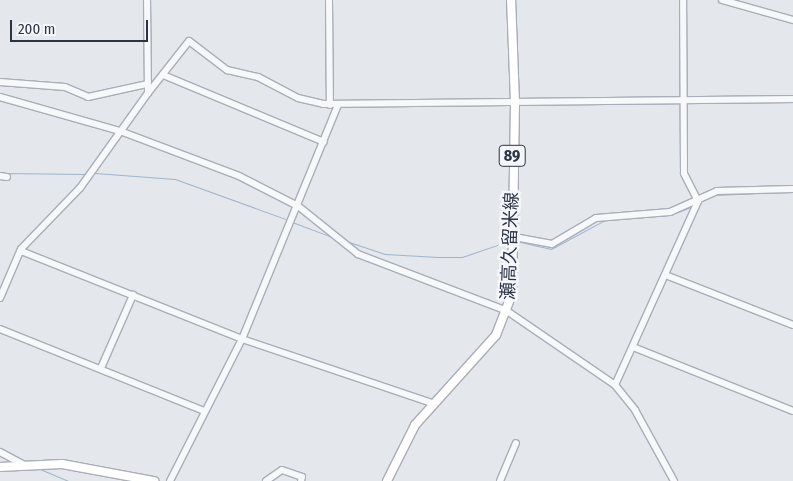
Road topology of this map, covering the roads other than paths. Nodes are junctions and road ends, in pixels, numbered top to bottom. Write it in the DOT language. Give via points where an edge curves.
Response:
graph roads {
  1 [pos="147,0"];
  2 [pos="329,0"];
  3 [pos="511,0"];
  4 [pos="684,0"];
  5 [pos="722,0"];
  6 [pos="793,20"];
  7 [pos="163,75"];
  8 [pos="0,82"];
  9 [pos="148,84"];
  10 [pos="148,94"];
  11 [pos="0,97"];
  12 [pos="682,99"];
  13 [pos="793,100"];
  14 [pos="515,102"];
  15 [pos="330,105"];
  16 [pos="338,105"];
  17 [pos="120,132"];
  18 [pos="324,142"];
  19 [pos="793,189"];
  20 [pos="697,198"];
  21 [pos="298,206"];
  22 [pos="509,236"];
  23 [pos="21,251"];
  24 [pos="668,276"];
  25 [pos="133,295"];
  26 [pos="0,298"];
  27 [pos="507,311"];
  28 [pos="793,325"];
  29 [pos="0,328"];
  30 [pos="242,339"];
  31 [pos="633,347"];
  32 [pos="101,368"];
  33 [pos="615,385"];
  34 [pos="432,404"];
  35 [pos="204,411"];
  36 [pos="793,411"];
  37 [pos="516,443"];
  38 [pos="0,452"];
  39 [pos="0,466"];
  40 [pos="26,466"];
  41 [pos="154,481"];
  42 [pos="170,481"];
  43 [pos="266,481"];
  44 [pos="301,481"];
  45 [pos="388,481"];
  46 [pos="500,481"];
  47 [pos="674,481"];
  1 -- 9 [label="street"];
  2 -- 15 [label="street"];
  3 -- 14 [label="main road, 瀬高久留米線 / 89"];
  4 -- 12 [label="street"];
  5 -- 6 [label="street"];
  7 -- 10 [label="street"];
  7 -- 15 [label="street" via="189,41 227,70 258,77 298,98"];
  7 -- 18 [label="street"];
  8 -- 9 [label="street" via="65,87 88,97"];
  9 -- 10 [label="street"];
  10 -- 17 [label="street"];
  11 -- 17 [label="street"];
  12 -- 13 [label="street"];
  12 -- 14 [label="street"];
  12 -- 20 [label="street" via="684,173"];
  14 -- 16 [label="street"];
  14 -- 22 [label="main road, 瀬高久留米線 / 89"];
  15 -- 16 [label="street"];
  16 -- 18 [label="street"];
  17 -- 21 [label="street" via="239,176"];
  17 -- 23 [label="street" via="80,188"];
  18 -- 21 [label="street"];
  19 -- 20 [label="street" via="717,191"];
  20 -- 22 [label="street" via="670,212 596,218 552,244"];
  20 -- 24 [label="street" via="693,220"];
  21 -- 27 [label="street" via="358,254"];
  21 -- 30 [label="street"];
  22 -- 27 [label="main road, 瀬高久留米線 / 89" via="512,294"];
  23 -- 25 [label="street"];
  23 -- 26 [label="street"];
  24 -- 28 [label="street"];
  24 -- 31 [label="street"];
  25 -- 30 [label="street"];
  25 -- 32 [label="street"];
  27 -- 33 [label="street"];
  27 -- 34 [label="main road, 瀬高久留米線 / 89" via="483,350"];
  29 -- 32 [label="street"];
  30 -- 34 [label="street"];
  30 -- 35 [label="street"];
  31 -- 33 [label="street"];
  31 -- 36 [label="street"];
  32 -- 35 [label="street"];
  33 -- 47 [label="street" via="635,410"];
  34 -- 45 [label="main road, 瀬高久留米線 / 89" via="408,435"];
  35 -- 42 [label="street"];
  37 -- 46 [label="street"];
  38 -- 40 [label="street"];
  39 -- 40 [label="main road"];
  40 -- 41 [label="main road" via="62,464"];
  43 -- 44 [label="street" via="282,470 302,477"];
}
